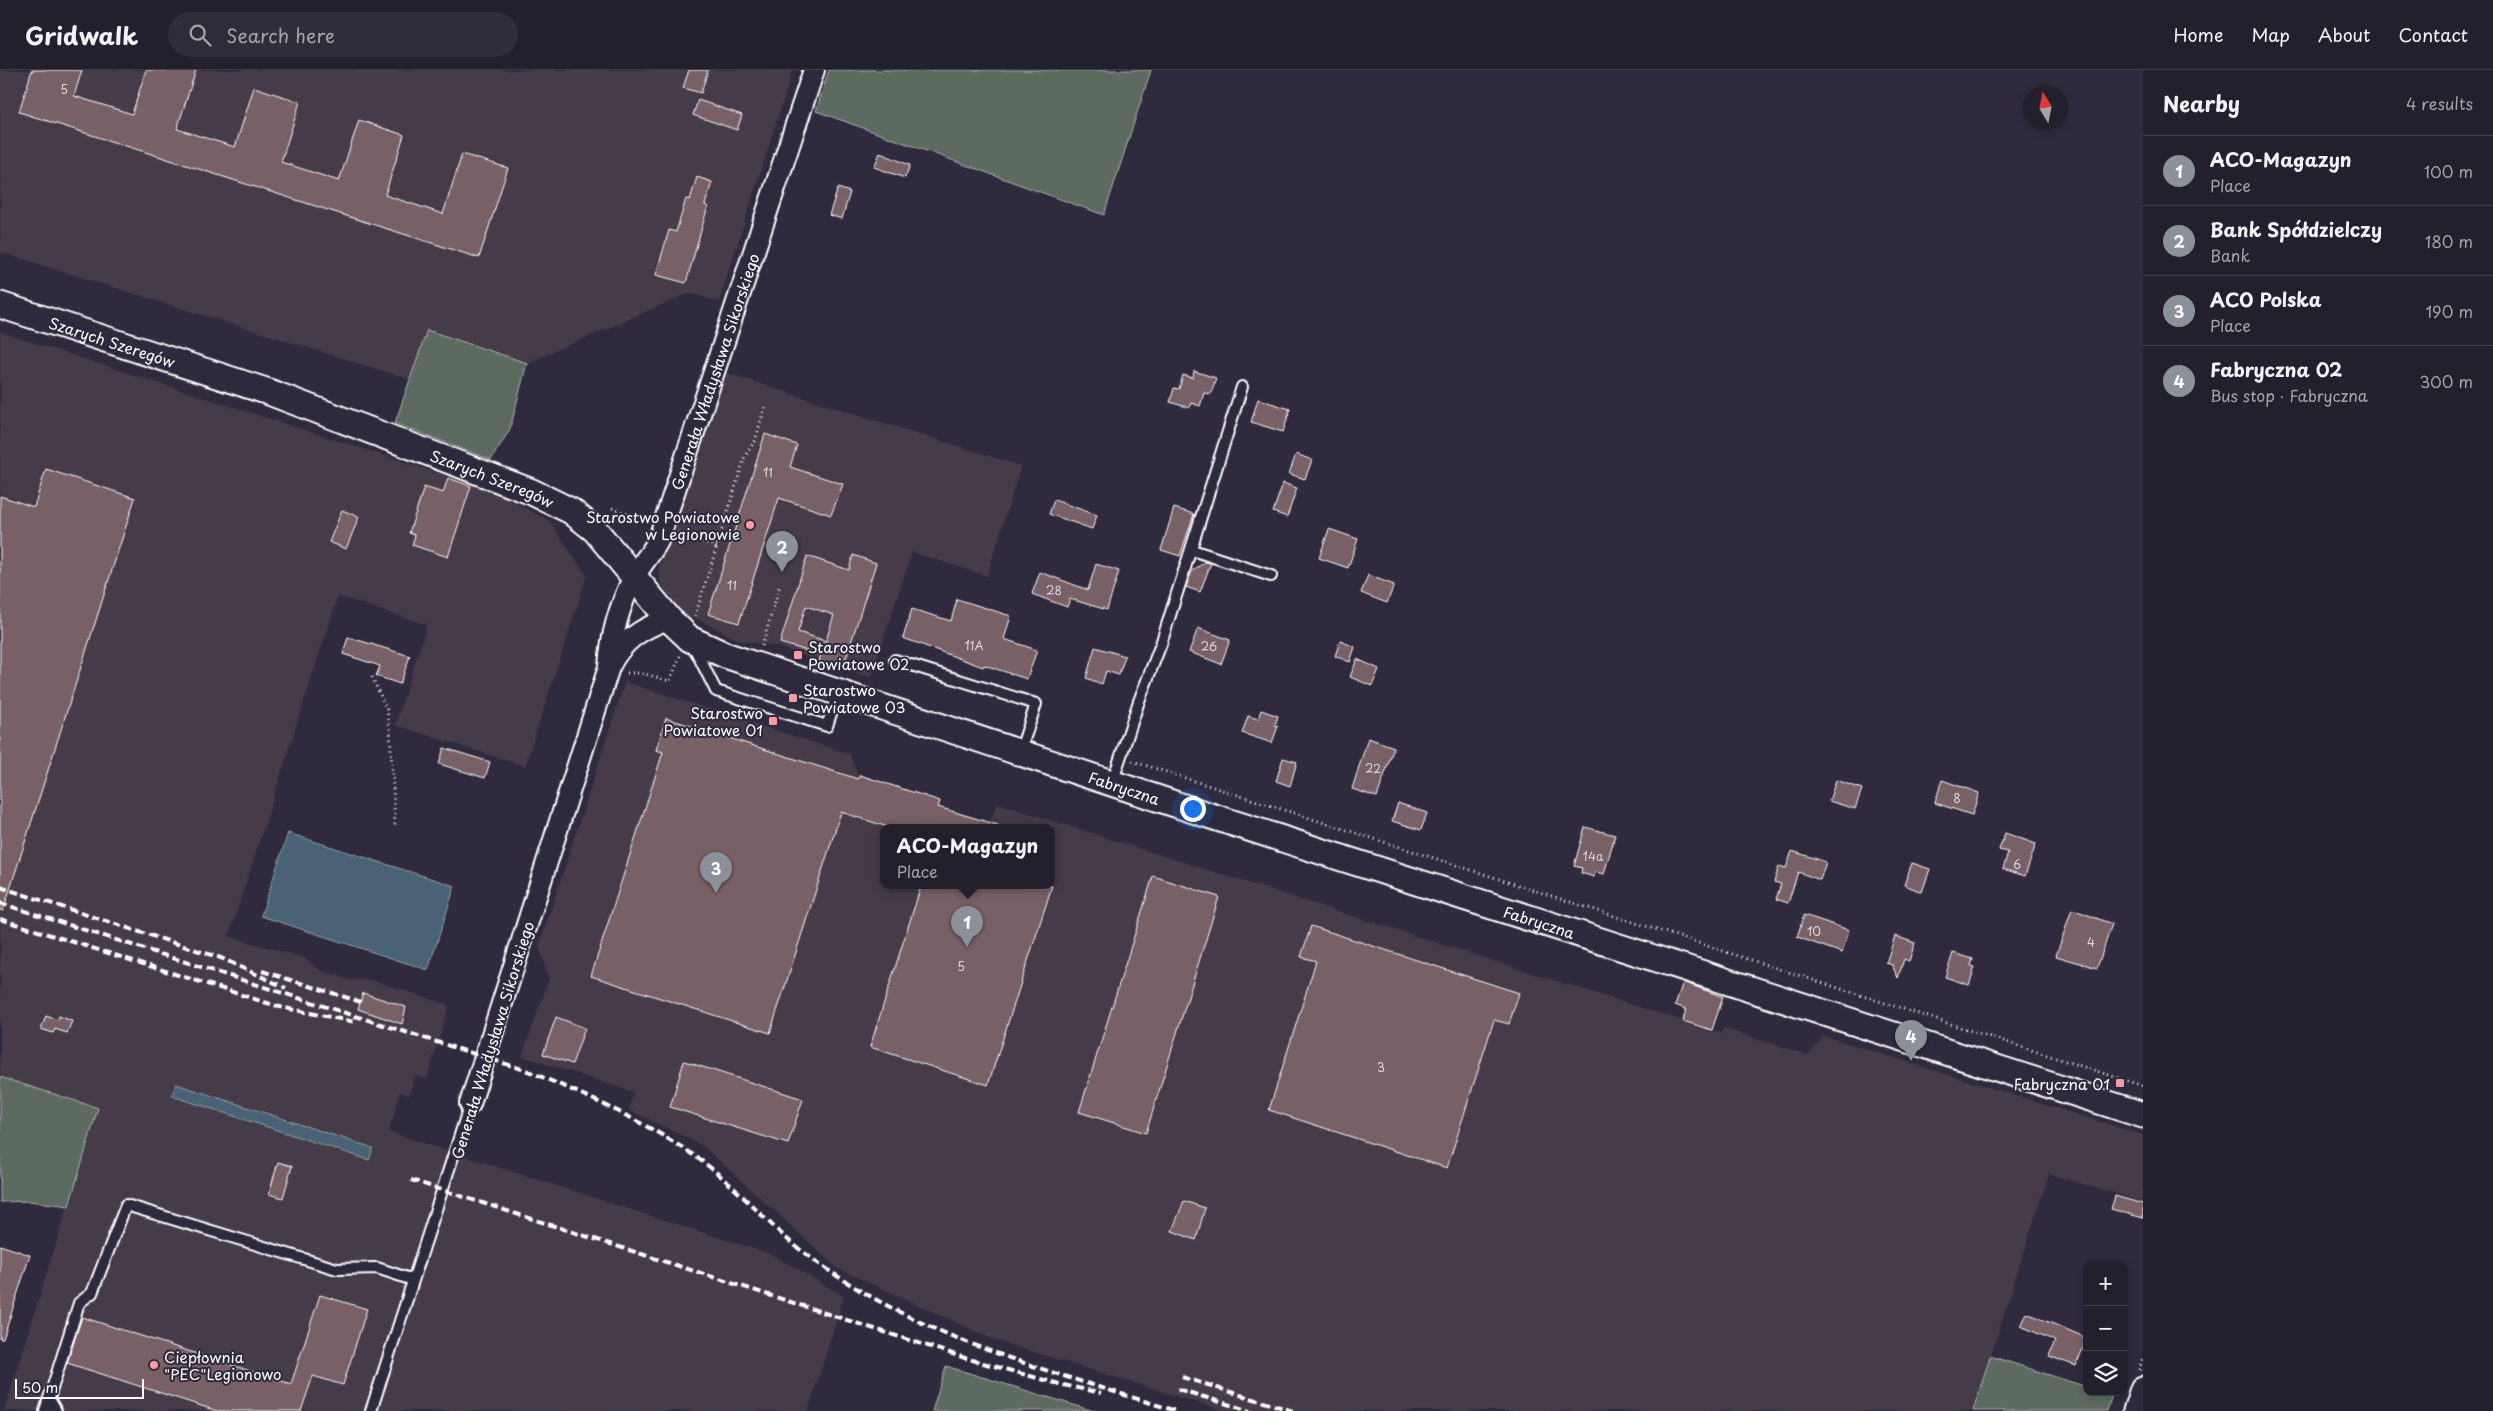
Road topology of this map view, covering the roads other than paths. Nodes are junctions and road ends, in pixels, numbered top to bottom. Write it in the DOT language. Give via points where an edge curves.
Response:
graph roads {
  1 [pos="814,70"];
  2 [pos="0,305"];
  3 [pos="1242,387"];
  4 [pos="1192,550"];
  5 [pos="635,576"];
  6 [pos="1271,576"];
  7 [pos="668,619"];
  8 [pos="628,624"];
  9 [pos="689,636"];
  10 [pos="895,660"];
  11 [pos="839,691"];
  12 [pos="937,724"];
  13 [pos="1020,752"];
  14 [pos="1112,784"];
  15 [pos="470,1104"];
  16 [pos="2143,1115"];
  17 [pos="413,1280"];
  18 [pos="2143,1389"];
  19 [pos="49,1399"];
  20 [pos="46,1411"];
  21 [pos="56,1411"];
  22 [pos="371,1411"];
  23 [pos="2136,1411"];
  1 -- 5 [label="street, Generała Władysława Sikorskiego" via="658,541"];
  2 -- 5 [label="street, Szarych Szeregów" via="269,392 532,492 571,511 595,530"];
  3 -- 4 [label="lane"];
  4 -- 6 [label="lane"];
  4 -- 14 [label="lane"];
  5 -- 7 [label="street, Szarych Szeregów"];
  5 -- 8 [label="street, Generała Władysława Sikorskiego"];
  7 -- 8 [label="street, Generała Władysława Sikorskiego"];
  7 -- 9 [label="street, Szarych Szeregów"];
  8 -- 15 [label="street, Generała Władysława Sikorskiego" via="616,671"];
  9 -- 11 [label="street, Szarych Szeregów" via="725,654"];
  9 -- 11 [label="lane" via="716,691 827,726"];
  10 -- 13 [label="lane" via="1036,704"];
  11 -- 12 [label="street, Szarych Szeregów"];
  12 -- 13 [label="street, Fabryczna"];
  13 -- 14 [label="street, Fabryczna"];
  14 -- 16 [label="street, Fabryczna"];
  15 -- 17 [label="lane, Generała Władysława Sikorskiego"];
  17 -- 19 [label="lane" via="377,1268 337,1269 126,1205 92,1293 79,1303"];
  17 -- 22 [label="lane, Generała Władysława Sikorskiego"];
  18 -- 23 [label="street"];
  19 -- 20 [label="lane"];
  19 -- 21 [label="lane"];
}
